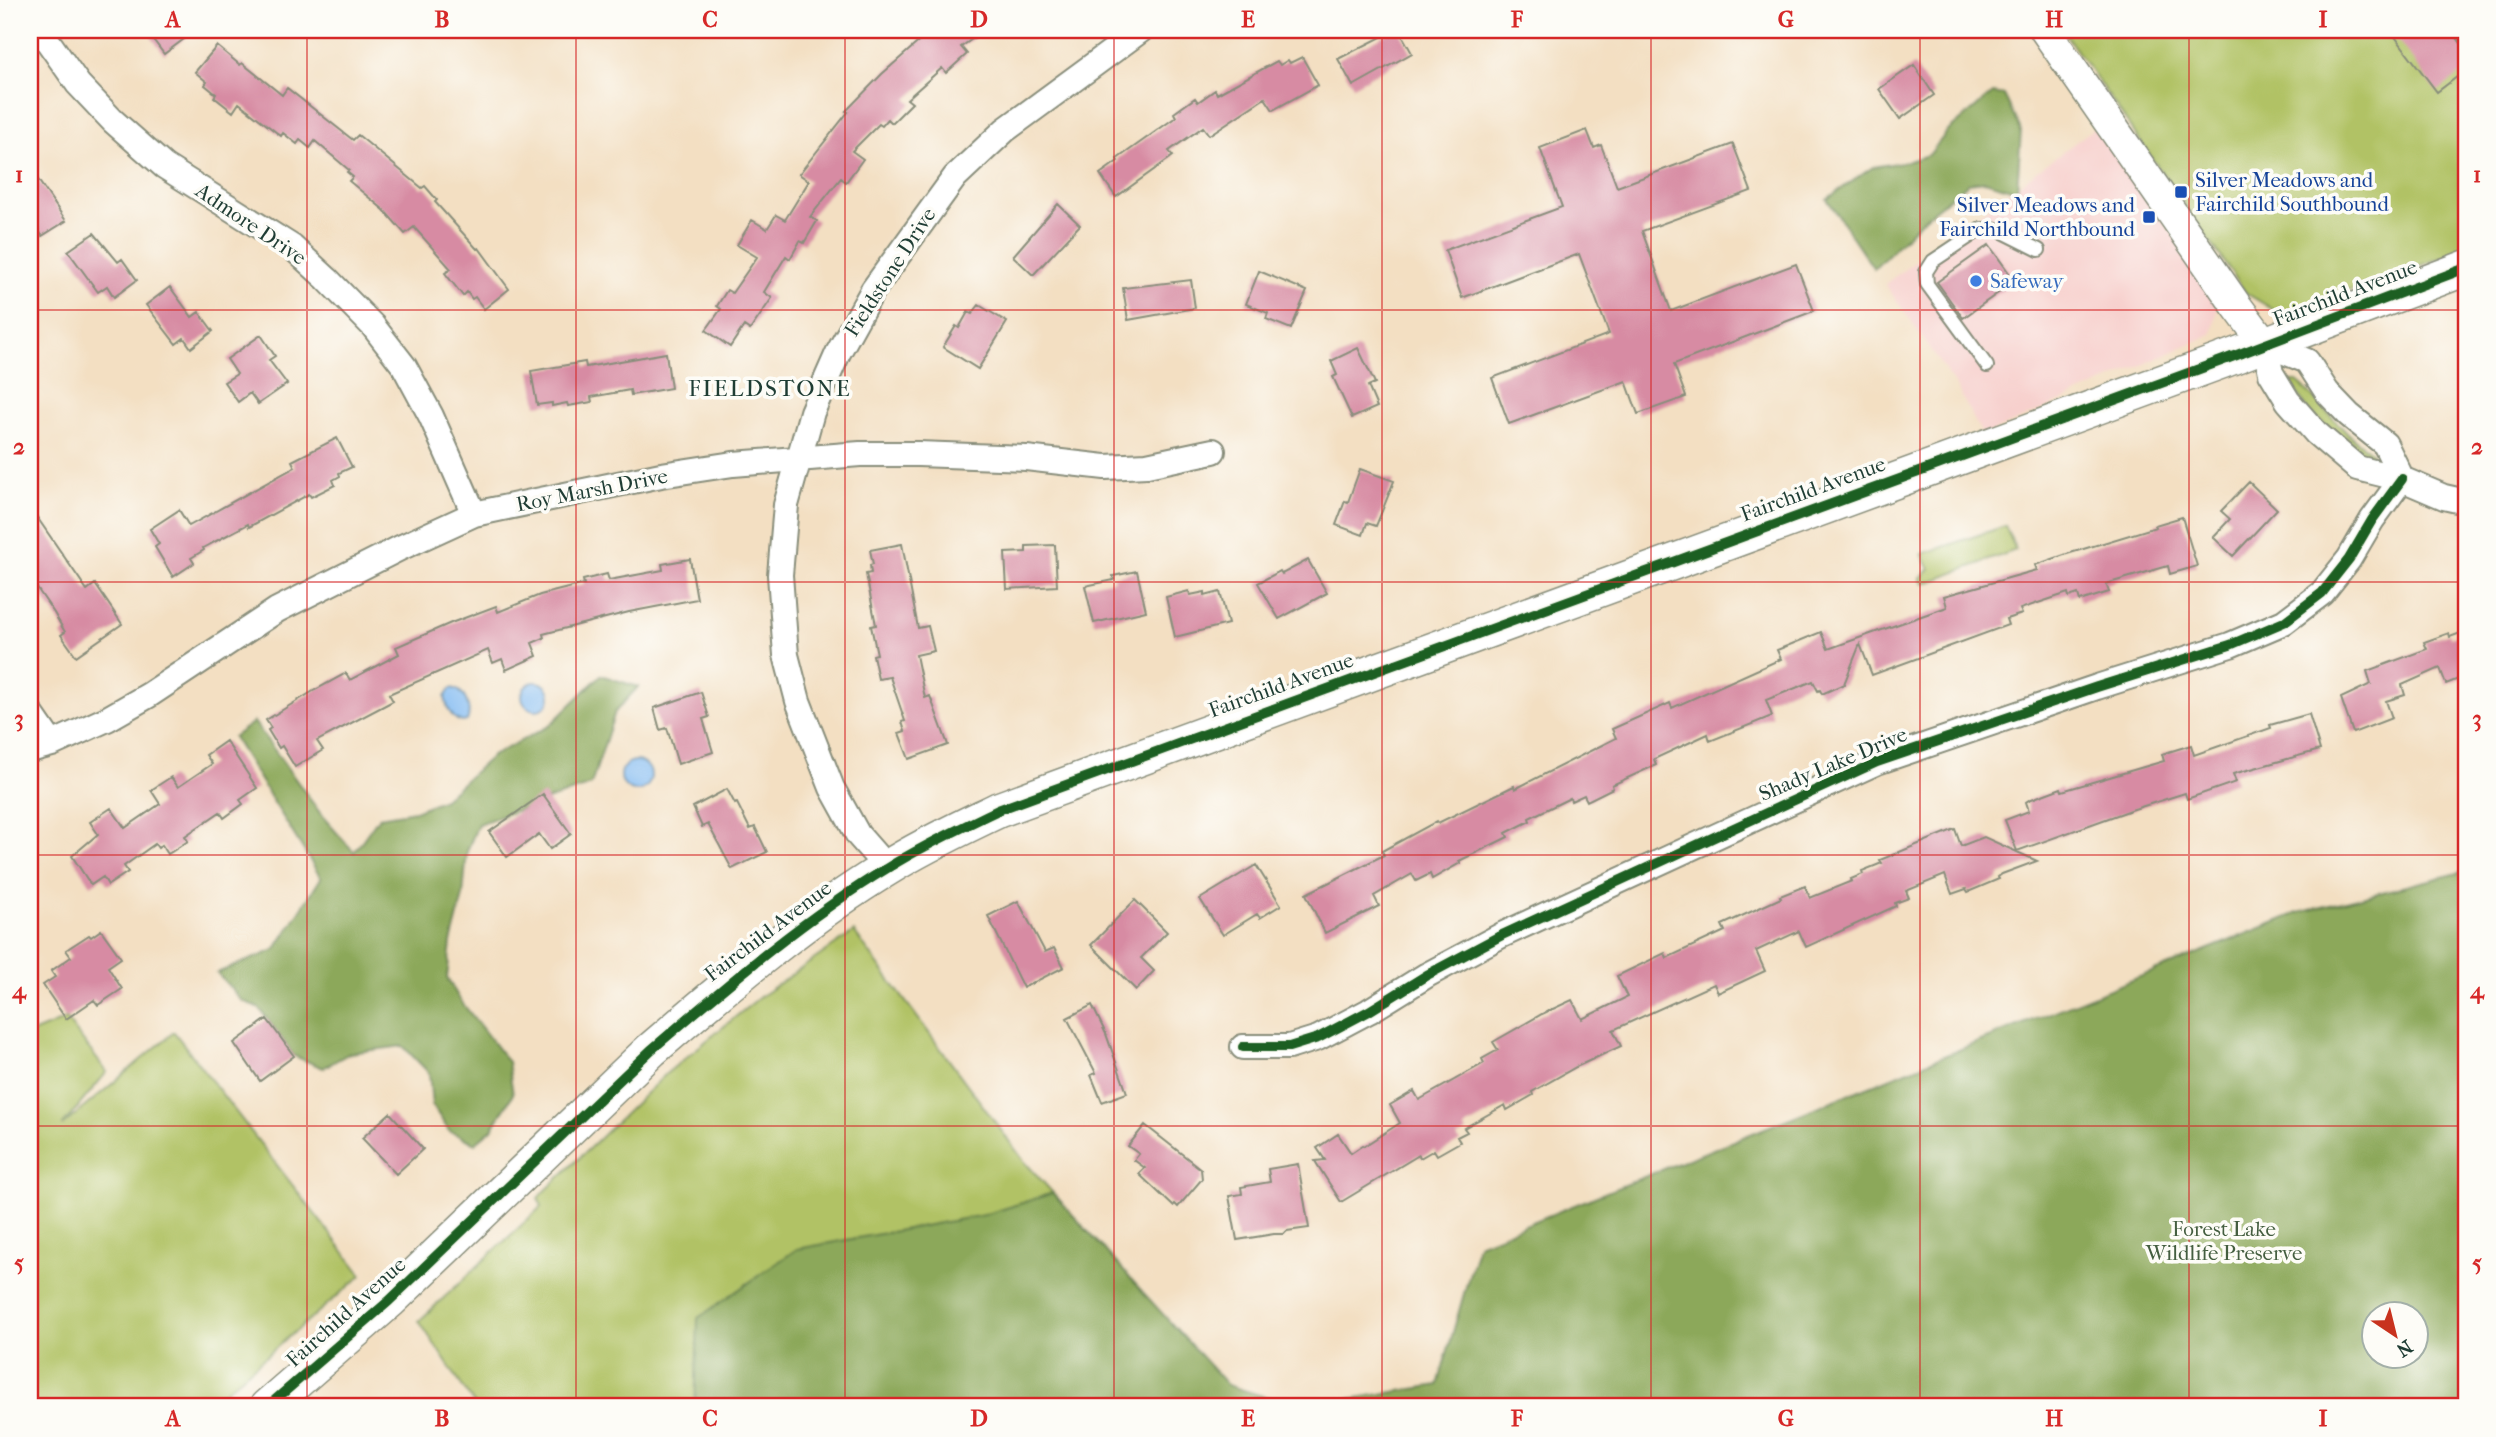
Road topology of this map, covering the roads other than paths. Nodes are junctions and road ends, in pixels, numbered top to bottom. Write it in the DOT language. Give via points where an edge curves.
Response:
graph roads {
  1 [pos="40,30"];
  2 [pos="1141,30"];
  3 [pos="2045,30"];
  4 [pos="2039,250"];
  5 [pos="2466,268"];
  6 [pos="2265,344"];
  7 [pos="1987,366"];
  8 [pos="1213,451"];
  9 [pos="799,459"];
  10 [pos="2402,480"];
  11 [pos="2466,502"];
  12 [pos="474,514"];
  13 [pos="30,712"];
  14 [pos="41,747"];
  15 [pos="887,868"];
  16 [pos="1243,1047"];
  17 [pos="267,1407"];
  1 -- 12 [label="street, Admore Drive" via="78,84 113,121 164,166 292,247 373,326 404,366 431,416"];
  2 -- 9 [label="street, Fieldstone Drive" via="1005,130 955,177 873,290 838,353 812,412"];
  3 -- 6 [label="street"];
  4 -- 7 [label="lane" via="1997,229 1981,229 1933,261 1926,272 1927,284"];
  5 -- 6 [label="main road, Fairchild Avenue"];
  6 -- 10 [label="street" via="2307,360 2327,392 2385,444"];
  6 -- 10 [label="street" via="2271,373 2316,433 2357,468"];
  6 -- 15 [label="main road, Fairchild Avenue" via="998,810"];
  8 -- 9 [label="street, Roy Marsh Drive" via="1166,462 1105,467 1026,458 932,455"];
  9 -- 12 [label="street, Roy Marsh Drive" via="661,475"];
  9 -- 15 [label="street, Fieldstone Drive" via="786,505 780,575 786,655 805,721 832,788 858,835"];
  10 -- 11 [label="street"];
  10 -- 16 [label="street, Shady Lake Drive" via="2322,593 2284,622 2230,645 1877,762 1502,935 1318,1038 1289,1047"];
  12 -- 14 [label="street, Roy Marsh Drive" via="277,610 149,695"];
  13 -- 14 [label="street"];
  15 -- 17 [label="main road, Fairchild Avenue" via="772,949 651,1050 399,1292"];
}
